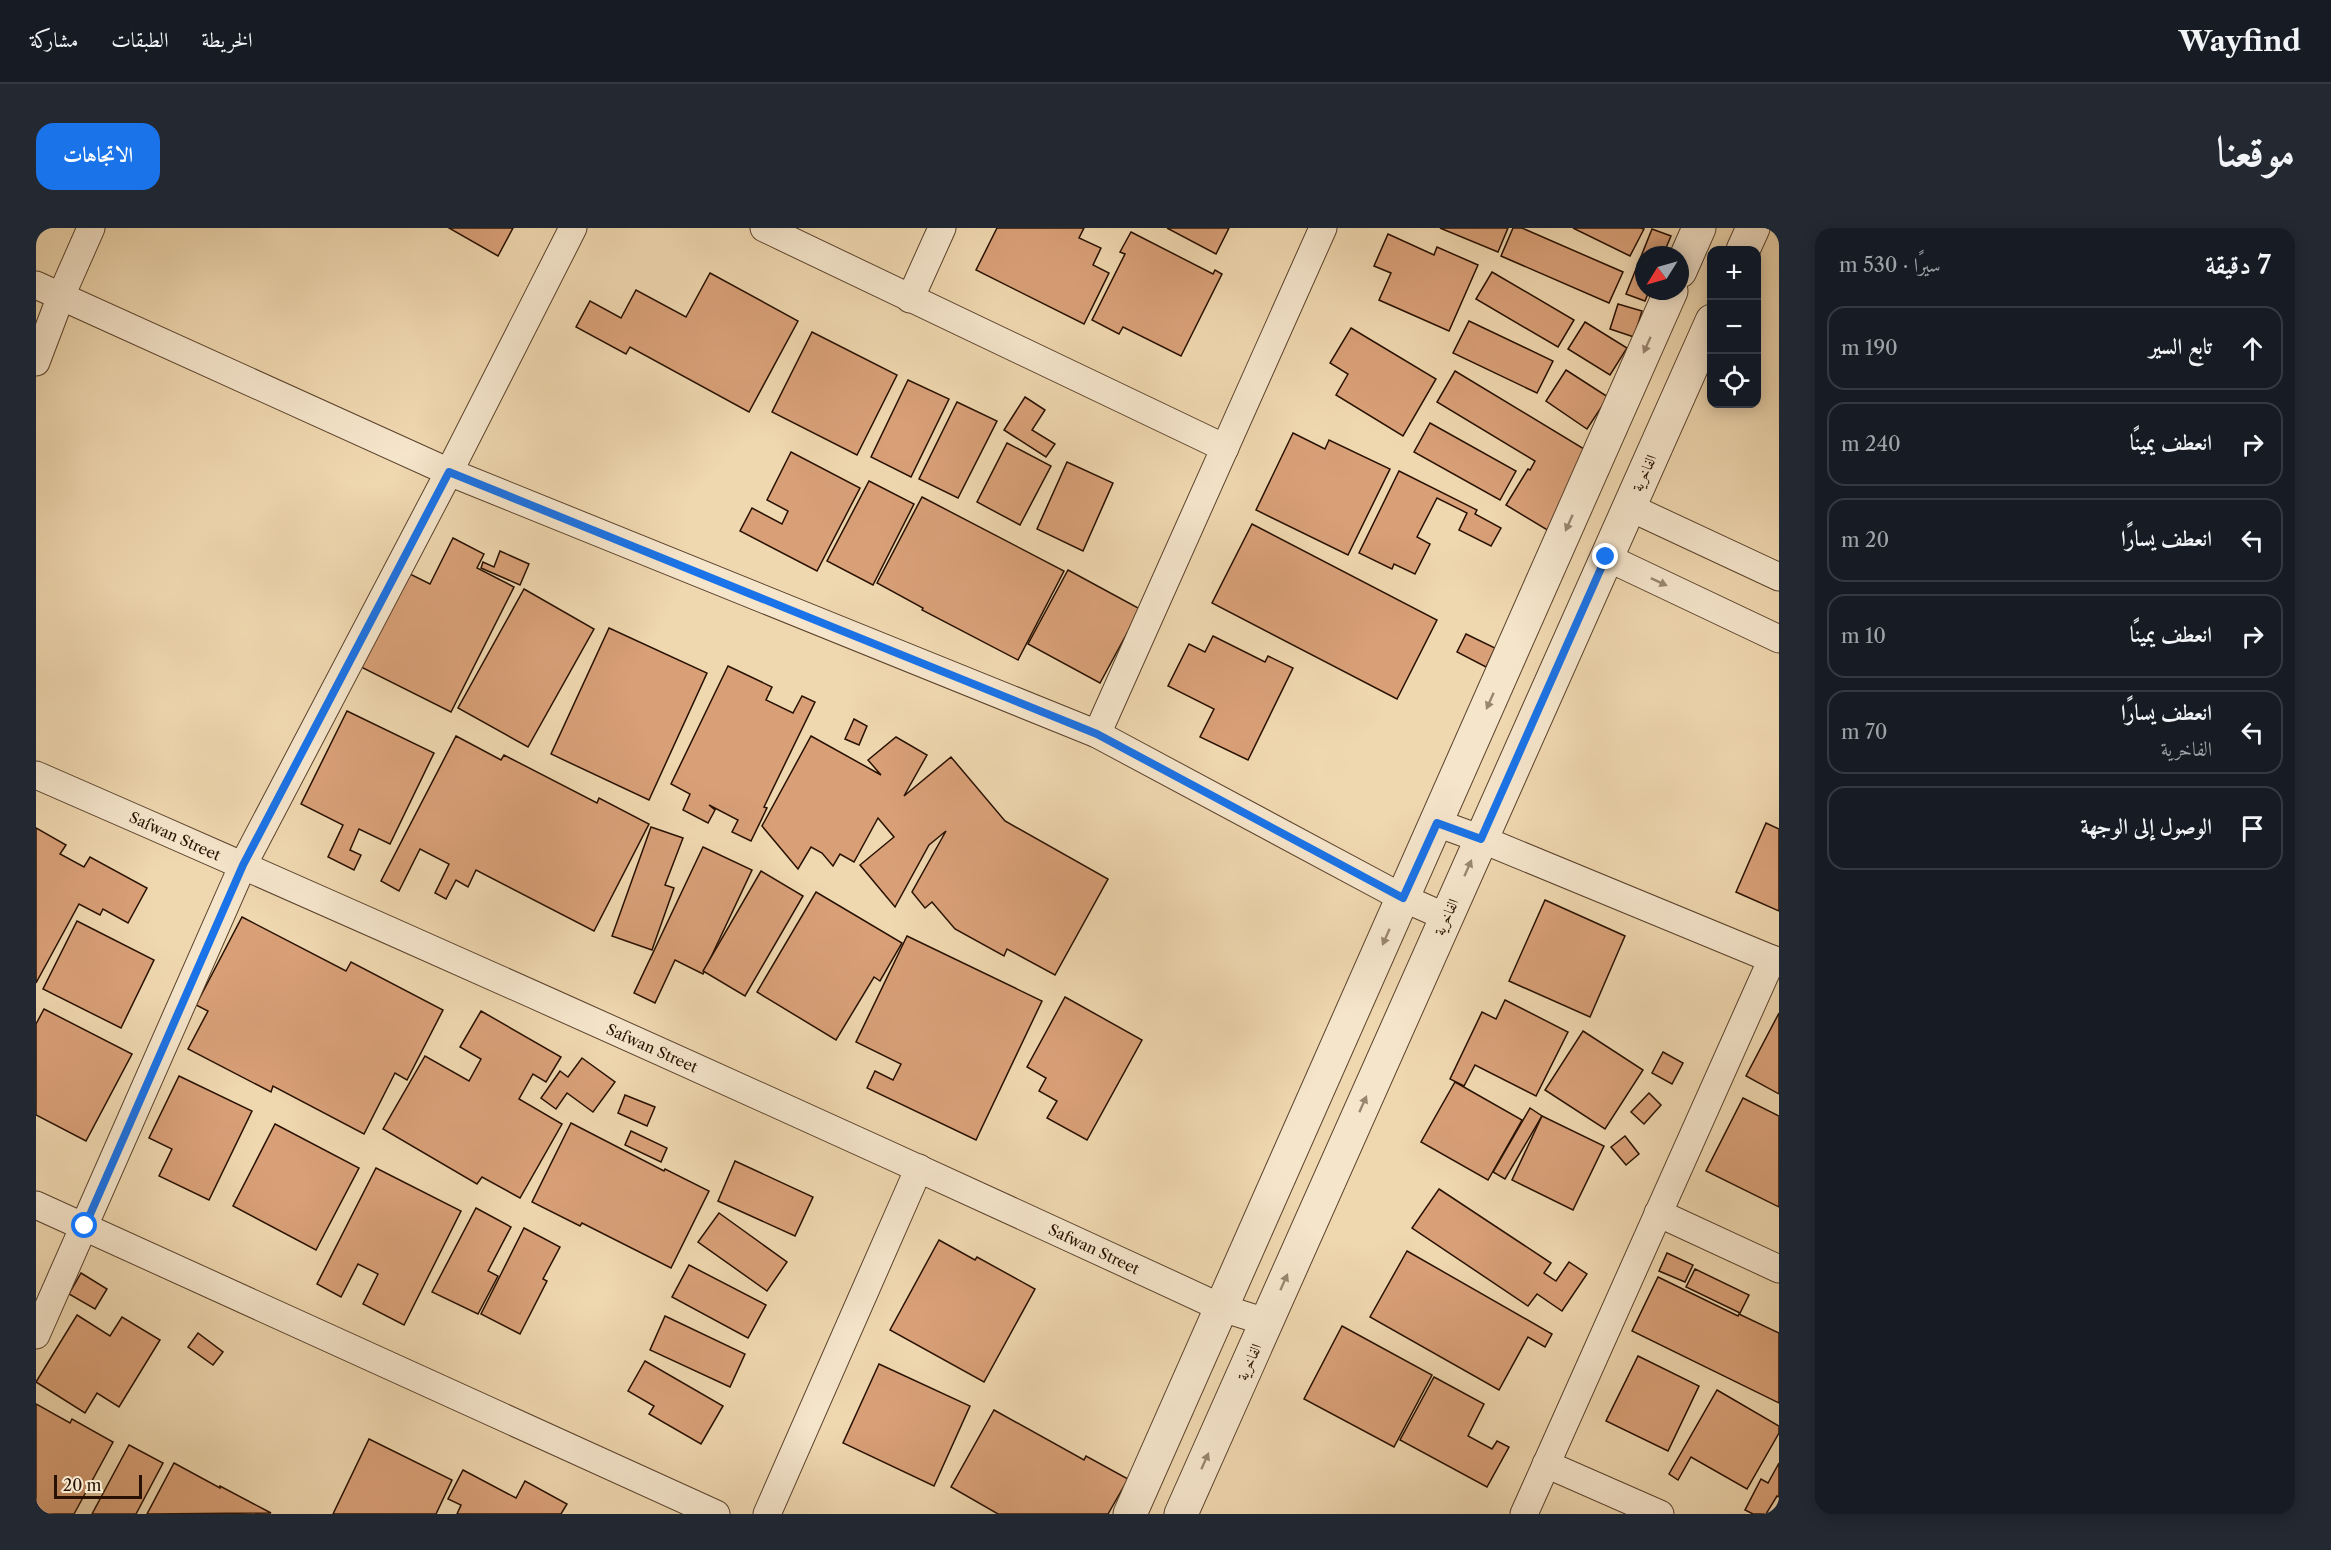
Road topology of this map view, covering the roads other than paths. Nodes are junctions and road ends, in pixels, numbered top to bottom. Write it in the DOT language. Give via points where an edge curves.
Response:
graph roads {
  1 [pos="91,228"];
  2 [pos="573,228"];
  3 [pos="764,228"];
  4 [pos="942,228"];
  5 [pos="1323,228"];
  6 [pos="1699,228"];
  7 [pos="1753,228"];
  8 [pos="1745,246"];
  9 [pos="1689,251"];
  10 [pos="36,285"];
  11 [pos="61,296"];
  12 [pos="910,298"];
  13 [pos="1667,300"];
  14 [pos="1707,332"];
  15 [pos="36,362"];
  16 [pos="1225,448"];
  17 [pos="449,472"];
  18 [pos="1629,507"];
  19 [pos="1606,557"];
  20 [pos="1779,577"];
  21 [pos="1779,639"];
  22 [pos="1097,734"];
  23 [pos="36,775"];
  24 [pos="1437,823"];
  25 [pos="1481,839"];
  26 [pos="243,865"];
  27 [pos="1403,898"];
  28 [pos="1446,917"];
  29 [pos="1775,961"];
  30 [pos="919,1168"];
  31 [pos="36,1205"];
  32 [pos="1658,1213"];
  33 [pos="85,1226"];
  34 [pos="1779,1269"];
  35 [pos="1222,1308"];
  36 [pos="1266,1322"];
  37 [pos="36,1335"];
  38 [pos="1546,1464"];
  39 [pos="716,1514"];
  40 [pos="766,1514"];
  41 [pos="1130,1514"];
  42 [pos="1181,1514"];
  43 [pos="1524,1514"];
  44 [pos="1659,1514"];
  1 -- 11 [label="street"];
  2 -- 17 [label="street"];
  3 -- 12 [label="street"];
  4 -- 12 [label="street"];
  5 -- 16 [label="street"];
  6 -- 9 [label="street"];
  7 -- 8 [label="street"];
  10 -- 11 [label="street"];
  11 -- 15 [label="street"];
  11 -- 17 [label="street"];
  12 -- 16 [label="street"];
  13 -- 24 [label="street, one-way"];
  14 -- 18 [label="street, الفاخرية"];
  16 -- 22 [label="street"];
  17 -- 22 [label="street"];
  17 -- 26 [label="street"];
  18 -- 19 [label="street, الفاخرية"];
  18 -- 20 [label="street"];
  19 -- 21 [label="street, one-way"];
  19 -- 25 [label="street, الفاخرية"];
  22 -- 27 [label="street"];
  23 -- 26 [label="street, Safwan Street"];
  24 -- 25 [label="street"];
  24 -- 27 [label="street"];
  28 -- 25 [label="street, الفاخرية, one-way"];
  25 -- 29 [label="street"];
  26 -- 30 [label="street, Safwan Street"];
  26 -- 33 [label="street"];
  27 -- 28 [label="street"];
  27 -- 35 [label="street, one-way"];
  36 -- 28 [label="street, الفاخرية, one-way"];
  29 -- 32 [label="street"];
  30 -- 35 [label="street, Safwan Street"];
  30 -- 40 [label="street"];
  31 -- 33 [label="street"];
  32 -- 34 [label="street"];
  32 -- 38 [label="street"];
  33 -- 37 [label="street"];
  33 -- 39 [label="street"];
  35 -- 36 [label="street, Safwan Street"];
  35 -- 41 [label="street"];
  42 -- 36 [label="street, الفاخرية, one-way"];
  38 -- 43 [label="street"];
  38 -- 44 [label="street"];
}
